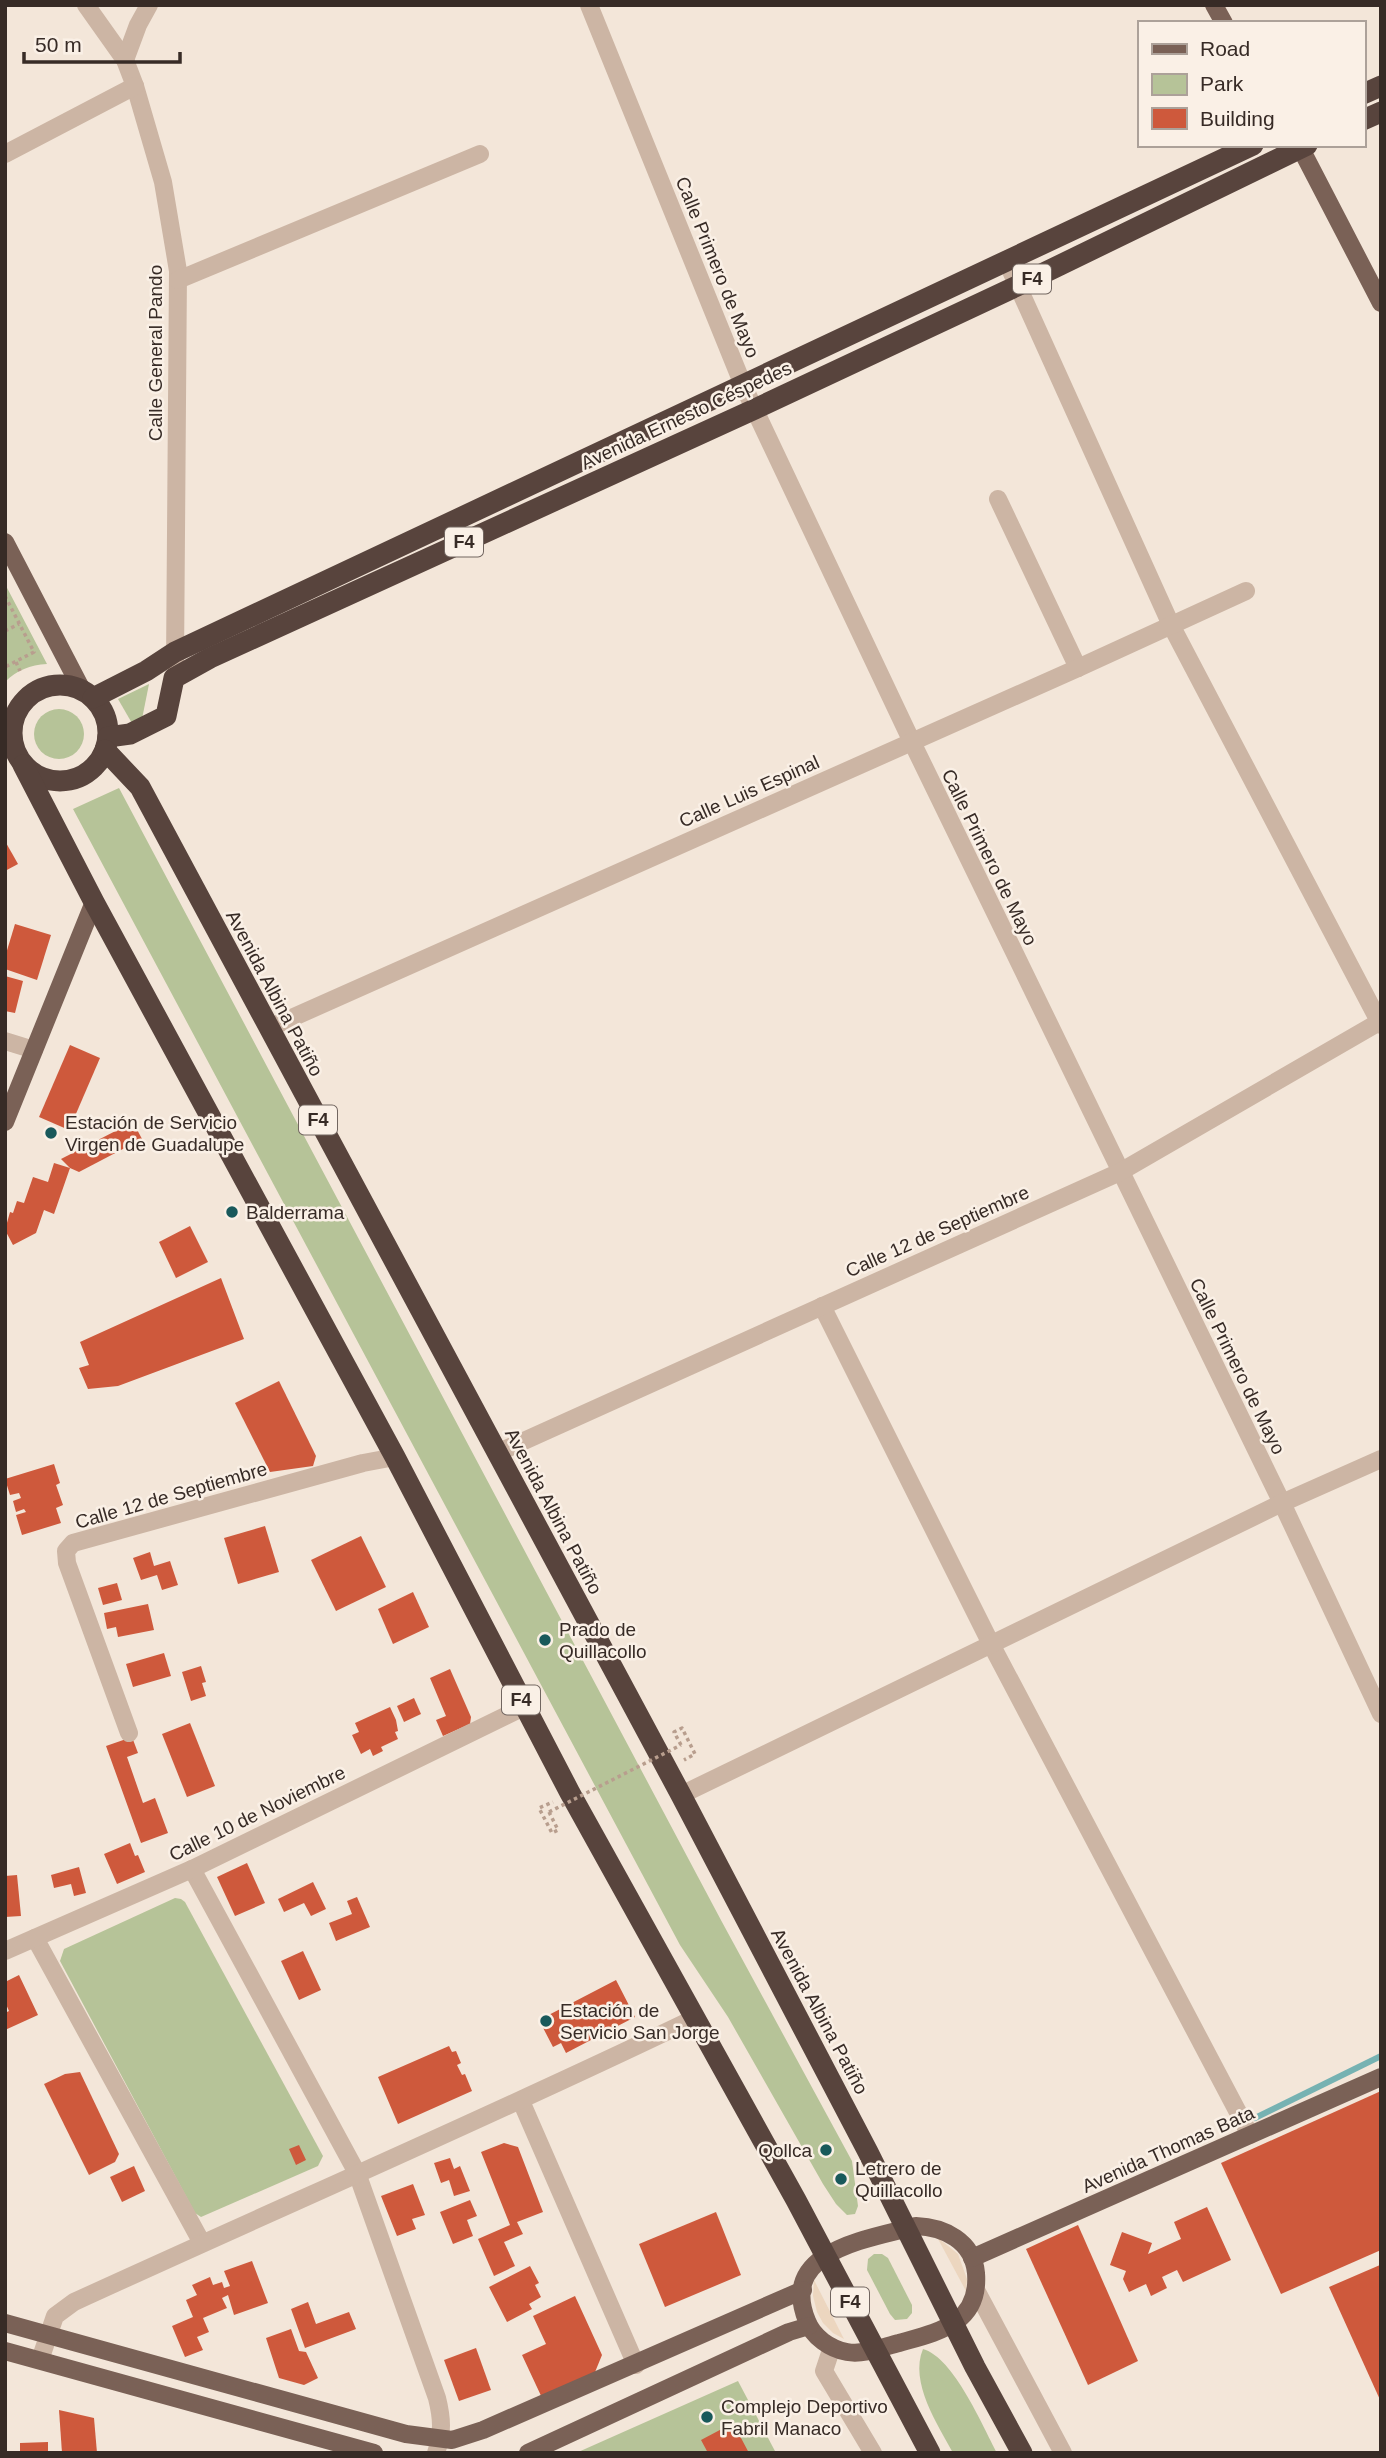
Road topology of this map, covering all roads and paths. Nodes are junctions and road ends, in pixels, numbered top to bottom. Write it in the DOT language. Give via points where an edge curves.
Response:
graph roads {
  1 [pos="86,5"];
  2 [pos="149,5"];
  3 [pos="589,5"];
  4 [pos="1214,5"];
  5 [pos="1223,21"];
  6 [pos="125,60"];
  7 [pos="135,86"];
  8 [pos="1381,86"];
  9 [pos="1365,93"];
  10 [pos="1381,112"];
  11 [pos="1365,119"];
  12 [pos="1248,147"];
  13 [pos="1300,147"];
  14 [pos="1303,147"];
  15 [pos="5,154"];
  16 [pos="480,154"];
  17 [pos="1007,262"];
  18 [pos="178,280"];
  19 [pos="1017,286"];
  20 [pos="1381,303"];
  21 [pos="743,385"];
  22 [pos="755,409"];
  23 [pos="998,499"];
  24 [pos="5,542"];
  25 [pos="1246,591"];
  26 [pos="5,596"];
  27 [pos="20,624"];
  28 [pos="1171,625"];
  29 [pos="5,631"];
  30 [pos="175,652"];
  31 [pos="16,662"];
  32 [pos="5,667"];
  33 [pos="1078,668"];
  34 [pos="20,671"];
  35 [pos="174,678"];
  36 [pos="88,694"];
  37 [pos="912,742"];
  38 [pos="106,743"];
  39 [pos="13,751"];
  40 [pos="94,902"];
  41 [pos="1380,1022"];
  42 [pos="269,1028"];
  43 [pos="5,1041"];
  44 [pos="34,1050"];
  45 [pos="5,1122"];
  46 [pos="1120,1172"];
  47 [pos="822,1306"];
  48 [pos="497,1453"];
  49 [pos="396,1457"];
  50 [pos="1381,1459"];
  51 [pos="1282,1503"];
  52 [pos="991,1644"];
  53 [pos="524,1707"];
  54 [pos="1381,1714"];
  55 [pos="129,1733"];
  56 [pos="695,1754"];
  57 [pos="681,1795"];
  58 [pos="539,1808"];
  59 [pos="192,1869"];
  60 [pos="35,1938"];
  61 [pos="5,1951"];
  62 [pos="695,2018"];
  63 [pos="1381,2077"];
  64 [pos="521,2101"];
  65 [pos="1250,2135"];
  66 [pos="357,2173"];
  67 [pos="906,2229"];
  68 [pos="202,2243"];
  69 [pos="825,2254"];
  70 [pos="972,2258"];
  71 [pos="803,2290"];
  72 [pos="976,2290"];
  73 [pos="5,2323"];
  74 [pos="954,2324"];
  75 [pos="809,2326"];
  76 [pos="49,2335"];
  77 [pos="832,2347"];
  78 [pos="875,2349"];
  79 [pos="5,2351"];
  80 [pos="40,2360"];
  81 [pos="636,2365"];
  82 [pos="438,2446"];
  83 [pos="374,2453"];
  84 [pos="528,2453"];
  85 [pos="873,2453"];
  86 [pos="930,2453"];
  87 [pos="1022,2453"];
  88 [pos="1063,2453"];
  1 -- 6 [label="street, Calle General Pando"];
  2 -- 6 [label="street"];
  3 -- 21 [label="street, Calle Primero de Mayo"];
  4 -- 5 [label="main road"];
  6 -- 7 [label="street, Calle General Pando"];
  7 -- 15 [label="street"];
  7 -- 18 [label="street, Calle General Pando" via="163,182"];
  8 -- 9 [label="highway"];
  10 -- 11 [label="highway"];
  12 -- 17 [label="highway, Avenida Ernesto Céspedes / F4"];
  13 -- 19 [label="highway, Avenida Ernesto Céspedes / F4"];
  14 -- 20 [label="main road"];
  16 -- 18 [label="street"];
  17 -- 19 [label="street"];
  17 -- 21 [label="highway, Avenida Ernesto Céspedes / F4"];
  18 -- 30 [label="street, Calle General Pando"];
  19 -- 22 [label="highway, Avenida Ernesto Céspedes / F4"];
  19 -- 28 [label="street"];
  21 -- 22 [label="street, Calle Primero de Mayo"];
  21 -- 30 [label="highway, Avenida Ernesto Céspedes / F4"];
  22 -- 35 [label="highway, Avenida Ernesto Céspedes / F4"];
  22 -- 37 [label="street, Calle Primero de Mayo"];
  23 -- 33 [label="street"];
  24 -- 36 [label="main road, F4"];
  25 -- 28 [label="street, Calle Luis Espinal"];
  26 -- 27 [label="path"];
  27 -- 29 [label="path"];
  27 -- 31 [label="path" via="34,652"];
  28 -- 33 [label="street, Calle Luis Espinal"];
  28 -- 41 [label="street"];
  30 -- 35 [label="street, Calle General Pando"];
  30 -- 36 [label="highway, Avenida Ernesto Céspedes / F4" via="146,671"];
  31 -- 32 [label="path"];
  31 -- 34 [label="path"];
  33 -- 37 [label="street, Calle Luis Espinal"];
  35 -- 38 [label="highway" via="166,716"];
  36 -- 38 [label="highway, F4" via="104,716"];
  36 -- 39 [label="highway" via="58,685 35,691 13,719"];
  37 -- 42 [label="street, Calle Luis Espinal"];
  37 -- 46 [label="street, Calle Primero de Mayo"];
  38 -- 39 [label="highway" via="98,763 75,779 61,781 47,780"];
  38 -- 42 [label="highway, Avenida Albina Patiño / F4" via="140,787"];
  39 -- 40 [label="highway, F4"];
  40 -- 44 [label="main road"];
  40 -- 49 [label="highway, F4"];
  41 -- 46 [label="street, Calle 12 de Septiembre"];
  42 -- 48 [label="highway, Avenida Albina Patiño / F4"];
  43 -- 44 [label="street"];
  44 -- 45 [label="main road"];
  46 -- 47 [label="street, Calle 12 de Septiembre"];
  46 -- 51 [label="street, Calle Primero de Mayo"];
  47 -- 48 [label="street, Calle 12 de Septiembre"];
  47 -- 52 [label="street"];
  48 -- 57 [label="highway, Avenida Albina Patiño / F4"];
  49 -- 53 [label="highway, F4"];
  49 -- 55 [label="street, Calle 12 de Septiembre" via="73,1543 66,1551 67,1563"];
  50 -- 51 [label="street"];
  51 -- 52 [label="street"];
  51 -- 54 [label="street, Calle Primero de Mayo"];
  52 -- 57 [label="street"];
  52 -- 65 [label="street"];
  53 -- 59 [label="street, Calle 10 de Noviembre"];
  53 -- 62 [label="highway, F4"];
  56 -- 58 [label="path, bridge" via="682,1728 674,1732 681,1745 549,1812 558,1830 552,1833"];
  57 -- 67 [label="highway, Avenida Albina Patiño / F4"];
  59 -- 60 [label="street, Calle 10 de Noviembre"];
  59 -- 66 [label="street"];
  60 -- 61 [label="street, Calle 10 de Noviembre"];
  60 -- 68 [label="street"];
  62 -- 64 [label="street"];
  62 -- 69 [label="highway, F4"];
  63 -- 65 [label="main road, Avenida Thomas Bata"];
  64 -- 66 [label="street"];
  64 -- 81 [label="street"];
  65 -- 70 [label="main road, Avenida Thomas Bata"];
  66 -- 68 [label="street"];
  66 -- 82 [label="street" via="436,2398 442,2419"];
  67 -- 69 [label="main road"];
  67 -- 70 [label="main road" via="947,2231"];
  67 -- 74 [label="highway, Avenida Albina Patiño / F4"];
  68 -- 76 [label="street" via="74,2302 55,2316"];
  69 -- 71 [label="main road" via="811,2268"];
  69 -- 78 [label="highway, F4"];
  70 -- 72 [label="main road"];
  71 -- 75 [label="main road" via="803,2312"];
  71 -- 81 [label="main road"];
  72 -- 74 [label="main road" via="966,2313"];
  72 -- 88 [label="street"];
  73 -- 76 [label="main road"];
  74 -- 78 [label="main road"];
  74 -- 87 [label="highway, Avenida Albina Patiño / F4"];
  75 -- 77 [label="main road"];
  75 -- 84 [label="main road"];
  76 -- 80 [label="street"];
  76 -- 82 [label="main road"];
  77 -- 78 [label="main road" via="849,2352"];
  77 -- 85 [label="street" via="824,2371"];
  78 -- 86 [label="highway, F4"];
  79 -- 80 [label="main road"];
  80 -- 83 [label="main road"];
  81 -- 82 [label="main road"];
}
